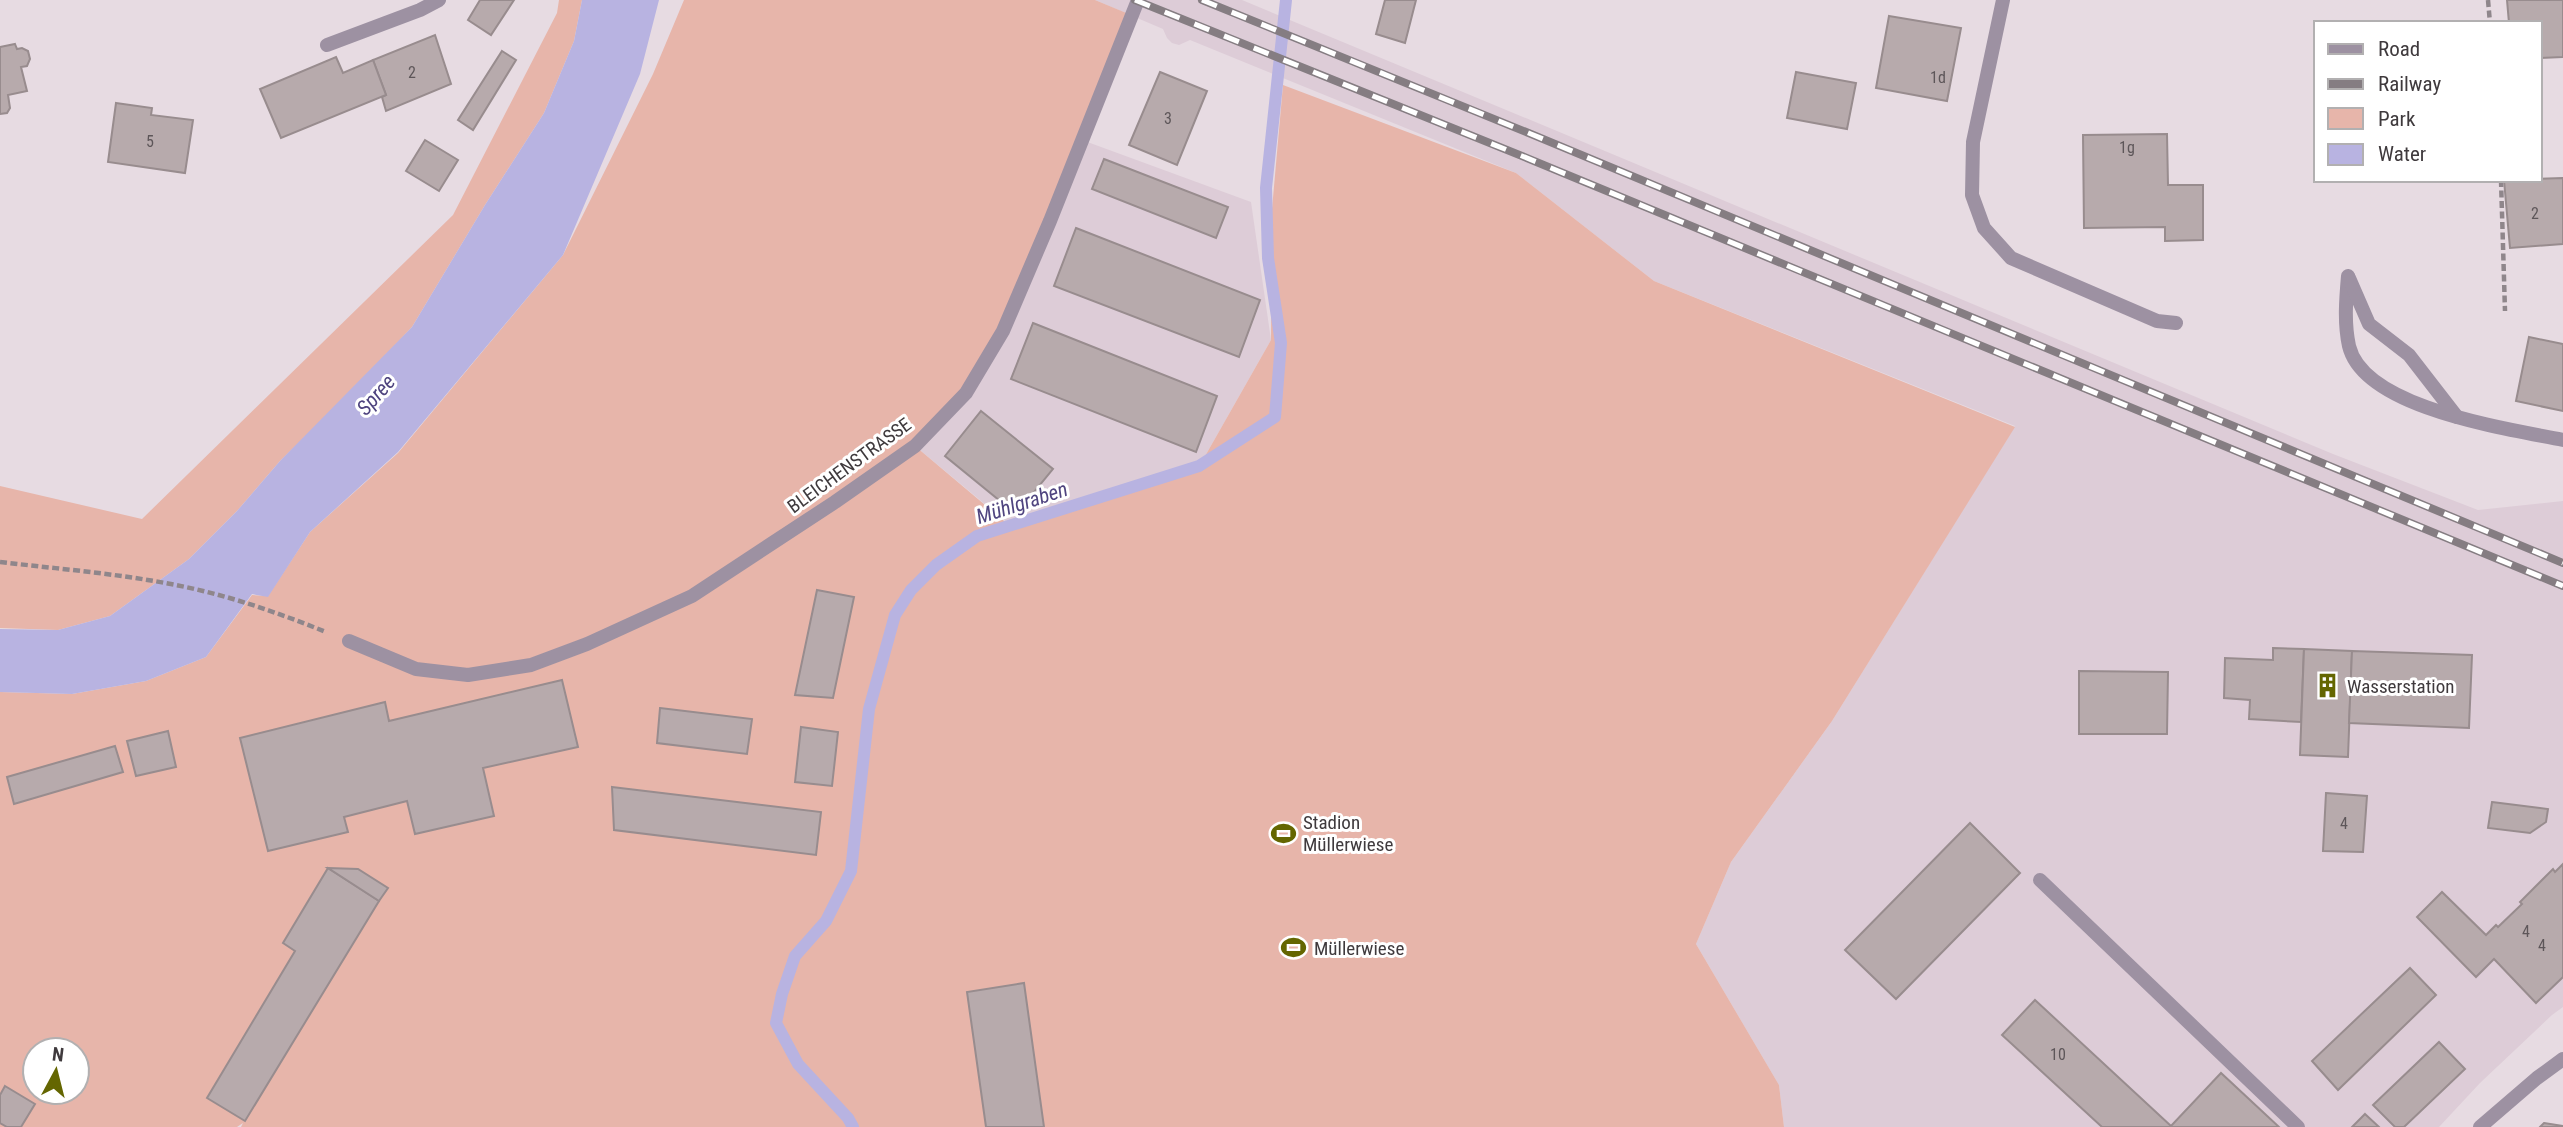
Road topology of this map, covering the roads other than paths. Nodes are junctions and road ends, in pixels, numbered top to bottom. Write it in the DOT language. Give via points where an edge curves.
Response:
graph roads {
  1 [pos="439,0"];
  2 [pos="1138,0"];
  3 [pos="2003,0"];
  4 [pos="327,45"];
  5 [pos="2176,323"];
  6 [pos="2458,418"];
  7 [pos="2563,440"];
  8 [pos="349,641"];
  9 [pos="2040,880"];
  10 [pos="2563,1059"];
  11 [pos="2298,1127"];
  12 [pos="2480,1127"];
  1 -- 4 [label="street"];
  2 -- 8 [label="street, BLEICHENSTRASSE" via="1003,331 967,393 915,446 692,596 531,665 468,676 416,668"];
  3 -- 5 [label="street" via="1973,142 1972,195 1984,228 2011,258 2157,321"];
  6 -- 6 [label="street" via="2409,355 2369,324 2348,276 2349,348 2360,365 2391,391"];
  6 -- 7 [label="street"];
  9 -- 11 [label="street"];
  10 -- 12 [label="street"];
}
